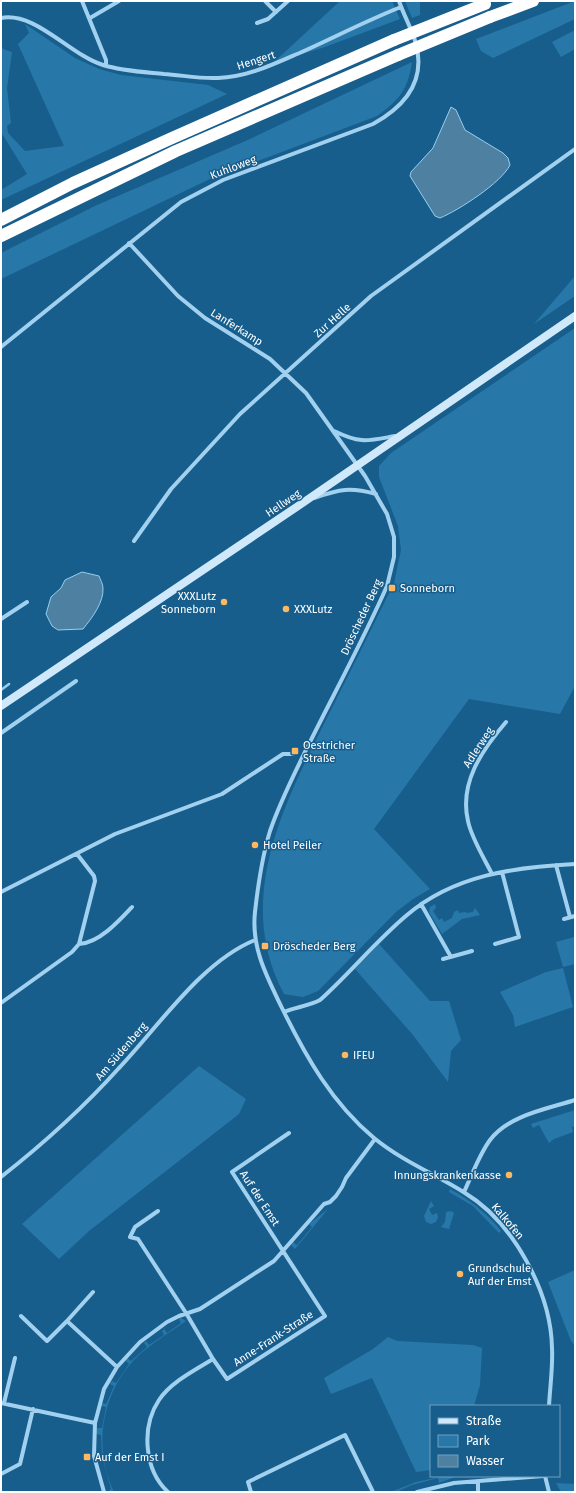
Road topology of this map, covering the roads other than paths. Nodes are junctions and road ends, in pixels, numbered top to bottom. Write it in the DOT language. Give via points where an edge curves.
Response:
graph roads {
  1 [pos="82,1"];
  2 [pos="119,1"];
  3 [pos="265,1"];
  4 [pos="288,1"];
  5 [pos="399,1"];
  6 [pos="533,1"];
  7 [pos="489,2"];
  8 [pos="401,7"];
  9 [pos="276,12"];
  10 [pos="1,18"];
  11 [pos="90,18"];
  12 [pos="257,24"];
  13 [pos="106,66"];
  14 [pos="575,149"];
  15 [pos="1,220"];
  16 [pos="1,236"];
  17 [pos="129,243"];
  18 [pos="575,316"];
  19 [pos="1,347"];
  20 [pos="286,374"];
  21 [pos="333,430"];
  22 [pos="400,436"];
  23 [pos="357,465"];
  24 [pos="376,494"];
  25 [pos="304,502"];
  26 [pos="134,541"];
  27 [pos="27,602"];
  28 [pos="1,619"];
  29 [pos="76,681"];
  30 [pos="1,706"];
  31 [pos="506,722"];
  32 [pos="1,733"];
  33 [pos="293,754"];
  34 [pos="76,854"];
  35 [pos="575,864"];
  36 [pos="556,865"];
  37 [pos="502,872"];
  38 [pos="492,874"];
  39 [pos="1,892"];
  40 [pos="421,904"];
  41 [pos="132,907"];
  42 [pos="575,916"];
  43 [pos="570,917"];
  44 [pos="564,919"];
  45 [pos="255,940"];
  46 [pos="79,944"];
  47 [pos="495,944"];
  48 [pos="472,951"];
  49 [pos="451,957"];
  50 [pos="443,959"];
  51 [pos="1,1003"];
  52 [pos="284,1012"];
  53 [pos="575,1100"];
  54 [pos="289,1133"];
  55 [pos="376,1139"];
  56 [pos="1,1177"];
  57 [pos="464,1192"];
  58 [pos="158,1211"];
  59 [pos="283,1251"];
  60 [pos="93,1292"];
  61 [pos="186,1313"];
  62 [pos="21,1316"];
  63 [pos="67,1321"];
  64 [pos="15,1358"];
  65 [pos="213,1359"];
  66 [pos="117,1367"];
  67 [pos="3,1403"];
  68 [pos="548,1405"];
  69 [pos="33,1409"];
  70 [pos="95,1423"];
  71 [pos="1,1474"];
  72 [pos="533,1477"];
  73 [pos="544,1477"];
  74 [pos="478,1482"];
  75 [pos="104,1492"];
  76 [pos="168,1492"];
  77 [pos="251,1492"];
  78 [pos="373,1492"];
  79 [pos="418,1492"];
  80 [pos="478,1492"];
  81 [pos="549,1492"];
  1 -- 11 [label="street"];
  2 -- 11 [label="street"];
  3 -- 9 [label="street"];
  4 -- 9 [label="street"];
  5 -- 8 [label="street, Kuhloweg"];
  6 -- 16 [label="highway, bridge" via="398,55 176,151"];
  7 -- 15 [label="highway, bridge" via="394,40 150,148"];
  8 -- 13 [label="street, Hengert" via="251,74 218,78"];
  8 -- 17 [label="street, Kuhloweg" via="416,45 417,72 414,86 401,105 389,116 222,180 181,202"];
  9 -- 12 [label="street"];
  10 -- 13 [label="street, Hengert" via="18,18 32,22 80,54"];
  11 -- 13 [label="street"];
  14 -- 20 [label="street, Zur Helle" via="372,296"];
  17 -- 19 [label="street, Kuhloweg"];
  17 -- 20 [label="street, Lanferkamp" via="178,296 205,318 270,359"];
  18 -- 22 [label="street, Hellweg"];
  20 -- 21 [label="street, Lanferkamp" via="306,393"];
  20 -- 26 [label="street, Zur Helle" via="240,414 171,489"];
  21 -- 22 [label="street, Lanferkamp" via="352,440"];
  21 -- 23 [label="street, Lanferkamp"];
  22 -- 23 [label="street, Hellweg"];
  23 -- 24 [label="street, Dröscheder Berg"];
  23 -- 25 [label="street, Hellweg"];
  24 -- 25 [label="street" via="349,488"];
  24 -- 45 [label="street, Dröscheder Berg" via="387,514 394,537 392,572 279,808 270,832 258,884"];
  25 -- 30 [label="street, Hellweg"];
  27 -- 28 [label="street"];
  29 -- 32 [label="street"];
  31 -- 38 [label="street, Adlerweg" via="471,774 467,786 468,822"];
  33 -- 34 [label="street" via="283,754 222,794 114,834"];
  34 -- 39 [label="street"];
  34 -- 46 [label="street" via="94,876 95,881"];
  35 -- 36 [label="street"];
  36 -- 37 [label="street"];
  36 -- 43 [label="street"];
  37 -- 38 [label="street"];
  37 -- 47 [label="street" via="519,937"];
  38 -- 40 [label="street" via="453,886"];
  40 -- 49 [label="street"];
  40 -- 52 [label="street" via="320,1000"];
  41 -- 46 [label="street" via="96,939 87,944"];
  42 -- 43 [label="street"];
  43 -- 44 [label="street"];
  45 -- 52 [label="street" via="263,967"];
  45 -- 56 [label="street, Am Südenberg" via="239,946 214,966 84,1105"];
  46 -- 51 [label="street" via="72,952"];
  48 -- 49 [label="street"];
  49 -- 50 [label="street"];
  52 -- 55 [label="street, Kalkofen" via="330,1092"];
  53 -- 57 [label="street" via="503,1127 488,1144"];
  54 -- 59 [label="street, Auf der Emst" via="232,1172"];
  55 -- 57 [label="street, Kalkofen" via="405,1160"];
  55 -- 59 [label="street" via="346,1178 336,1196 324,1204"];
  57 -- 68 [label="street, Kalkofen" via="490,1212 507,1232 542,1294 550,1324 552,1346"];
  58 -- 61 [label="street" via="135,1227 130,1237 138,1238"];
  59 -- 61 [label="street" via="274,1261 240,1284 200,1309"];
  59 -- 65 [label="street, Anne-Frank-Straße" via="324,1316 228,1378"];
  60 -- 63 [label="street"];
  61 -- 65 [label="street, Anne-Frank-Straße"];
  61 -- 66 [label="street" via="167,1322 140,1342"];
  62 -- 63 [label="street" via="47,1341"];
  63 -- 66 [label="street"];
  64 -- 67 [label="street"];
  65 -- 76 [label="street" via="173,1385 159,1400 150,1422 149,1458 156,1478"];
  66 -- 70 [label="street" via="104,1389"];
  67 -- 69 [label="street"];
  69 -- 70 [label="street"];
  69 -- 71 [label="street" via="20,1464"];
  70 -- 75 [label="street" via="94,1456"];
  72 -- 74 [label="street"];
  73 -- 81 [label="street"];
  74 -- 79 [label="street" via="454,1483"];
  74 -- 80 [label="street"];
  77 -- 78 [label="street" via="248,1482 346,1435"];
}
